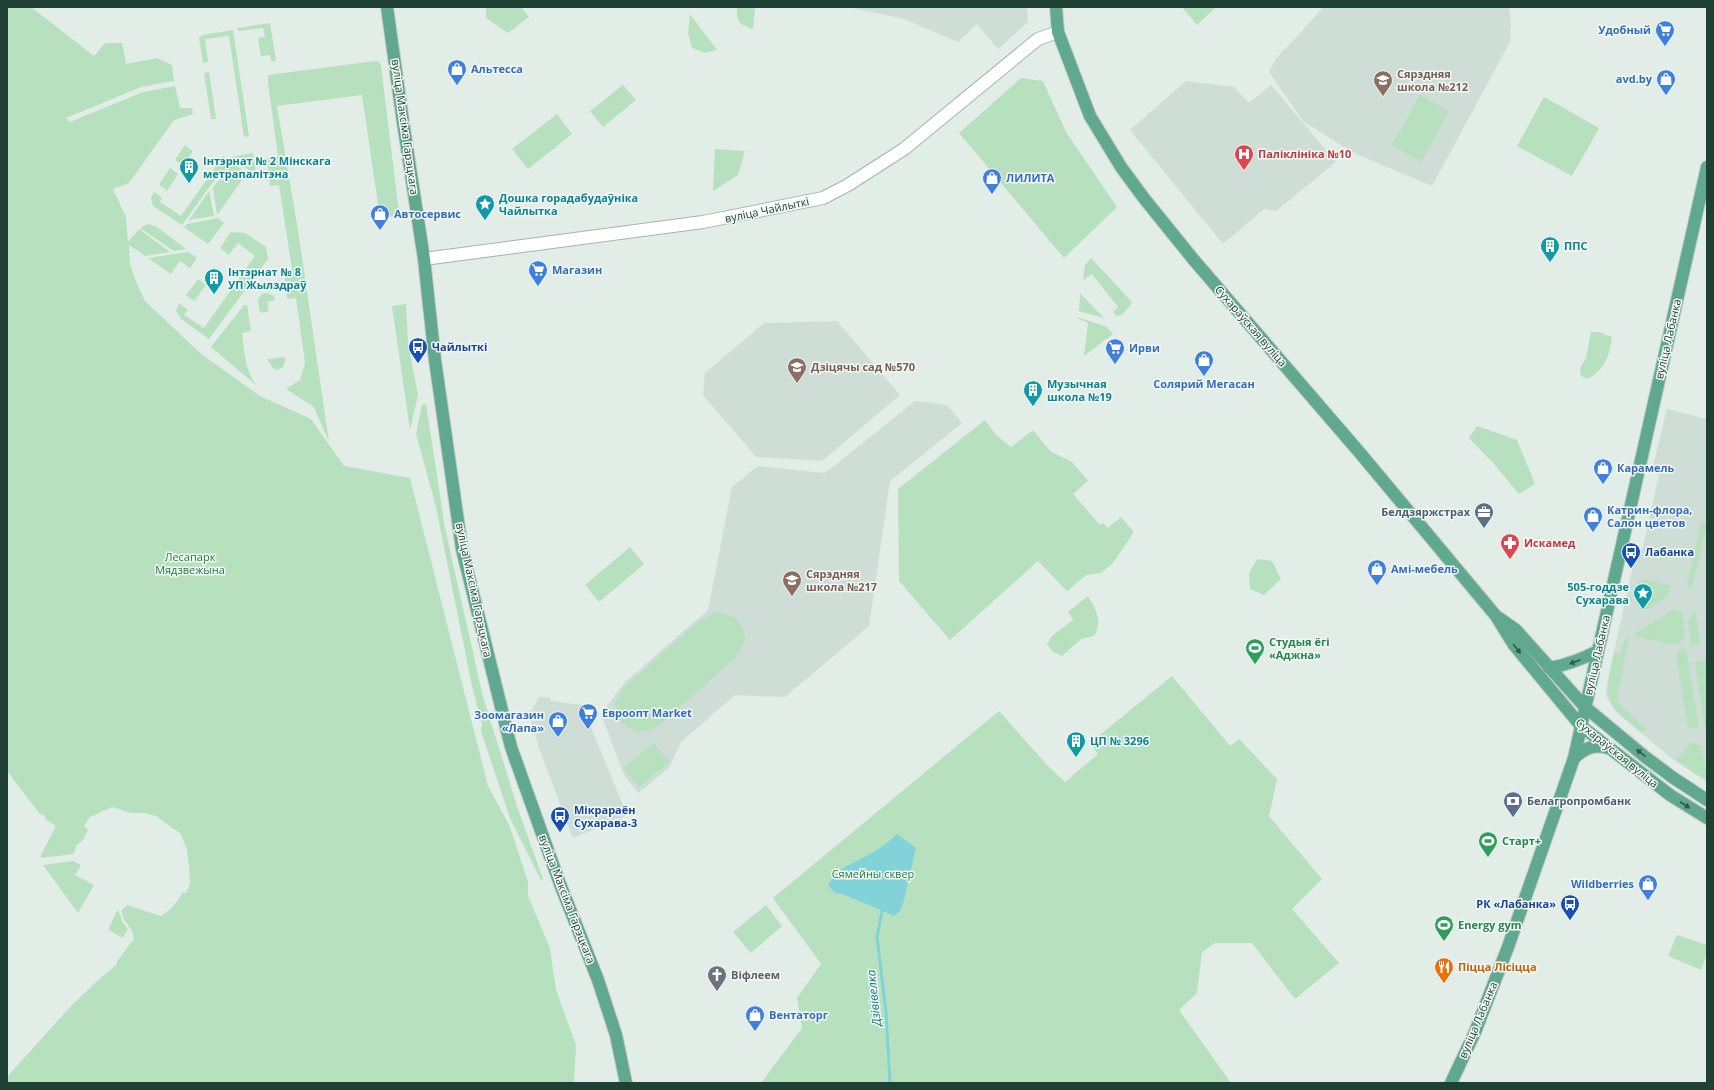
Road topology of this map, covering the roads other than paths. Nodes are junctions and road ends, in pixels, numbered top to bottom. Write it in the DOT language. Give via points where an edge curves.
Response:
graph roads {
  1 [pos="388,7"];
  2 [pos="1056,7"];
  3 [pos="1058,32"];
  4 [pos="1707,167"];
  5 [pos="424,259"];
  6 [pos="1496,616"];
  7 [pos="1598,651"];
  8 [pos="1549,668"];
  9 [pos="1586,707"];
  10 [pos="1581,726"];
  11 [pos="1611,748"];
  12 [pos="1574,758"];
  13 [pos="1707,800"];
  14 [pos="1707,818"];
  15 [pos="626,1083"];
  16 [pos="1451,1083"];
  1 -- 5 [label="main road, вуліца Максіма Гарэцкага"];
  2 -- 3 [label="main road, Сухараўская вуліца"];
  3 -- 5 [label="street, вуліца Чайлыткі" via="1038,39 904,149 823,198 703,222"];
  3 -- 6 [label="main road, Сухараўская вуліца" via="1090,116 1143,197"];
  4 -- 7 [label="main road, вуліца Лабанка"];
  5 -- 15 [label="main road, вуліца Максіма Гарэцкага" via="462,549 479,623 511,747 605,1001 616,1035"];
  6 -- 8 [label="main road, Сухараўская вуліца" via="1516,630"];
  6 -- 10 [label="main road, Сухараўская вуліца, one-way" via="1511,641"];
  7 -- 8 [label="main road, one-way" via="1578,662"];
  7 -- 9 [label="main road, вуліца Лабанка"];
  8 -- 9 [label="main road, Сухараўская вуліца"];
  9 -- 10 [label="main road, вуліца Лабанка"];
  13 -- 9 [label="main road, Сухараўская вуліца, one-way" via="1644,756"];
  10 -- 11 [label="main road, Сухараўская вуліца"];
  10 -- 12 [label="main road, вуліца Лабанка"];
  11 -- 12 [label="main road" via="1588,747"];
  11 -- 14 [label="main road, Сухараўская вуліца, one-way" via="1670,795"];
  12 -- 16 [label="main road, вуліца Лабанка" via="1508,947 1475,1032"];
}
